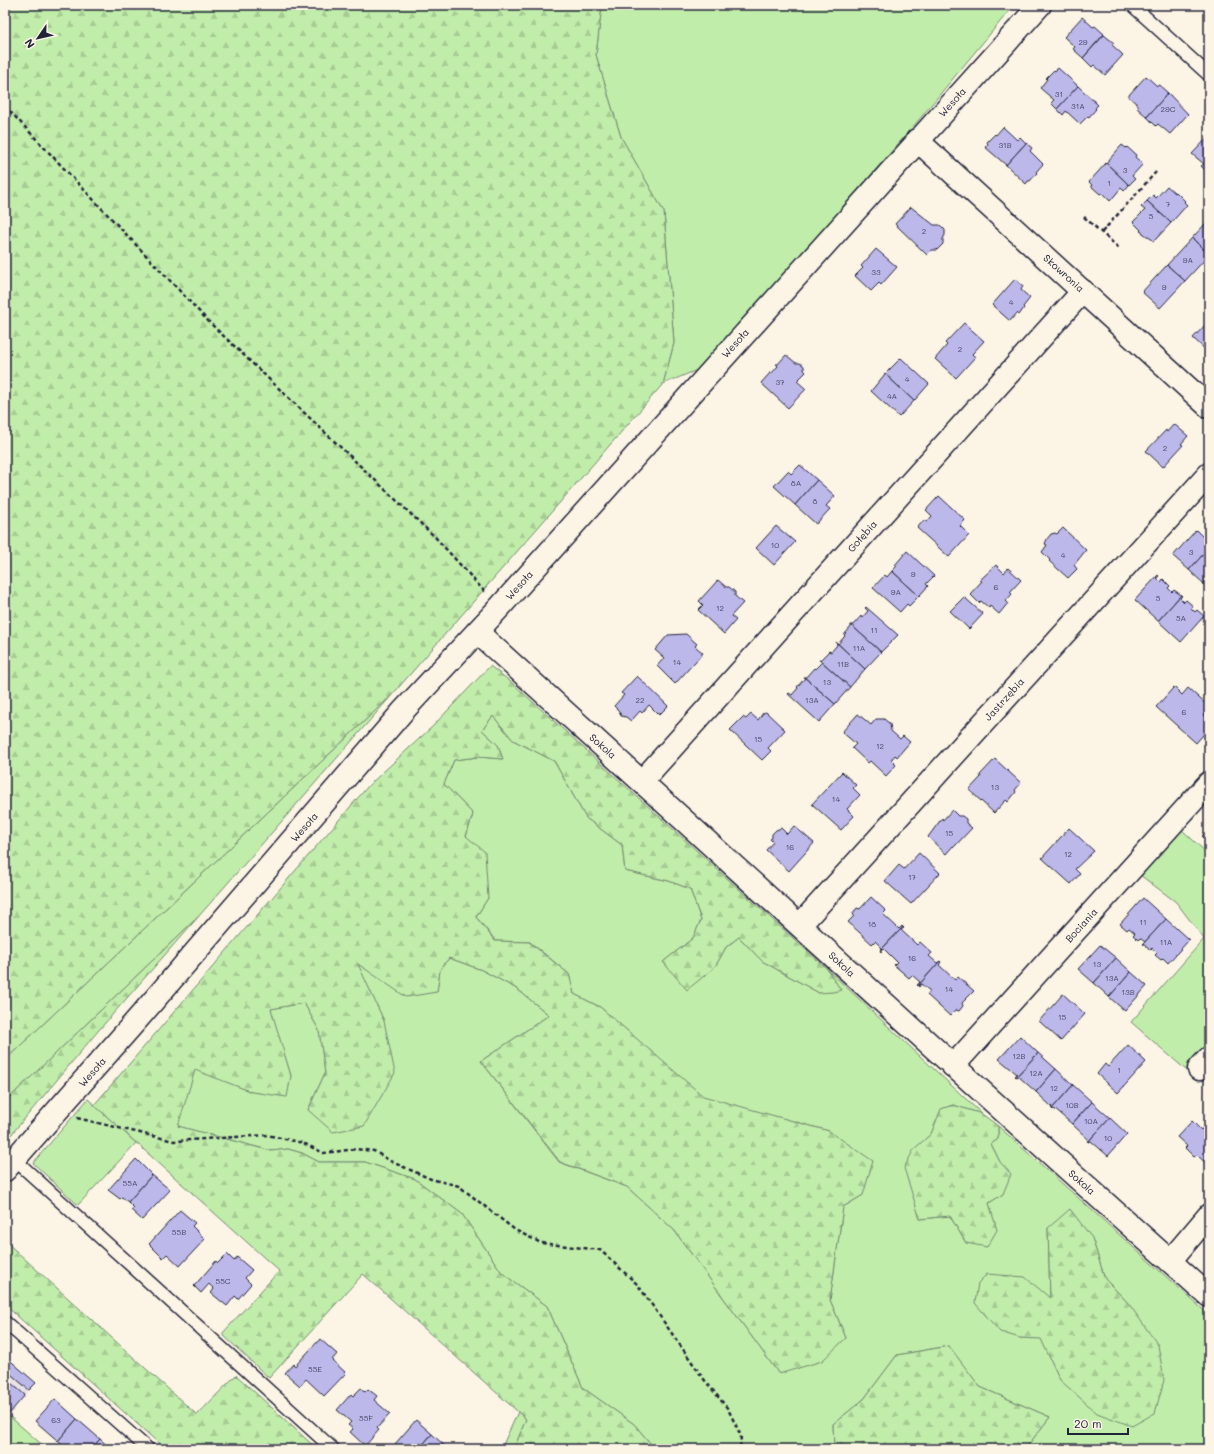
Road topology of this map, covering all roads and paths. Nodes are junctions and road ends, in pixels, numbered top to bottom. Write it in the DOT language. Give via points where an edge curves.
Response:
graph roads {
  1 [pos="1040,5"];
  2 [pos="1132,5"];
  3 [pos="1209,75"];
  4 [pos="5,106"];
  5 [pos="917,140"];
  6 [pos="1156,172"];
  7 [pos="1084,217"];
  8 [pos="1102,232"];
  9 [pos="1120,249"];
  10 [pos="1083,291"];
  11 [pos="1209,407"];
  12 [pos="1209,474"];
  13 [pos="499,608"];
  14 [pos="477,632"];
  15 [pos="642,781"];
  16 [pos="1209,783"];
  17 [pos="800,925"];
  18 [pos="953,1066"];
  19 [pos="56,1113"];
  20 [pos="10,1165"];
  21 [pos="1209,1215"];
  22 [pos="1170,1261"];
  23 [pos="1209,1296"];
  24 [pos="5,1322"];
  25 [pos="148,1449"];
  26 [pos="334,1449"];
  27 [pos="740,1449"];
  1 -- 5 [label="street, Wesoła"];
  2 -- 3 [label="lane"];
  4 -- 13 [label="path" via="210,323 436,538"];
  5 -- 10 [label="street, Skowronia"];
  5 -- 13 [label="street, Wesoła"];
  6 -- 8 [label="path"];
  7 -- 8 [label="path"];
  8 -- 9 [label="path"];
  10 -- 11 [label="street, Skowronia"];
  10 -- 15 [label="street, Gołębia"];
  12 -- 17 [label="street, Jastrzębia"];
  13 -- 14 [label="street, Wesoła"];
  14 -- 15 [label="street, Sokola"];
  14 -- 19 [label="street, Wesoła" via="404,710"];
  15 -- 17 [label="street, Sokola"];
  16 -- 18 [label="street, Bociania"];
  17 -- 18 [label="street, Sokola"];
  18 -- 22 [label="street, Sokola"];
  19 -- 20 [label="street, Wesoła"];
  19 -- 27 [label="path" via="174,1141 267,1135 303,1143 324,1153 356,1149 374,1151 431,1179 459,1186 515,1230 541,1243 600,1250 638,1285 703,1378 728,1408 741,1436"];
  20 -- 26 [label="lane"];
  21 -- 22 [label="street"];
  22 -- 23 [label="street, Sokola"];
  24 -- 25 [label="lane"];
}
